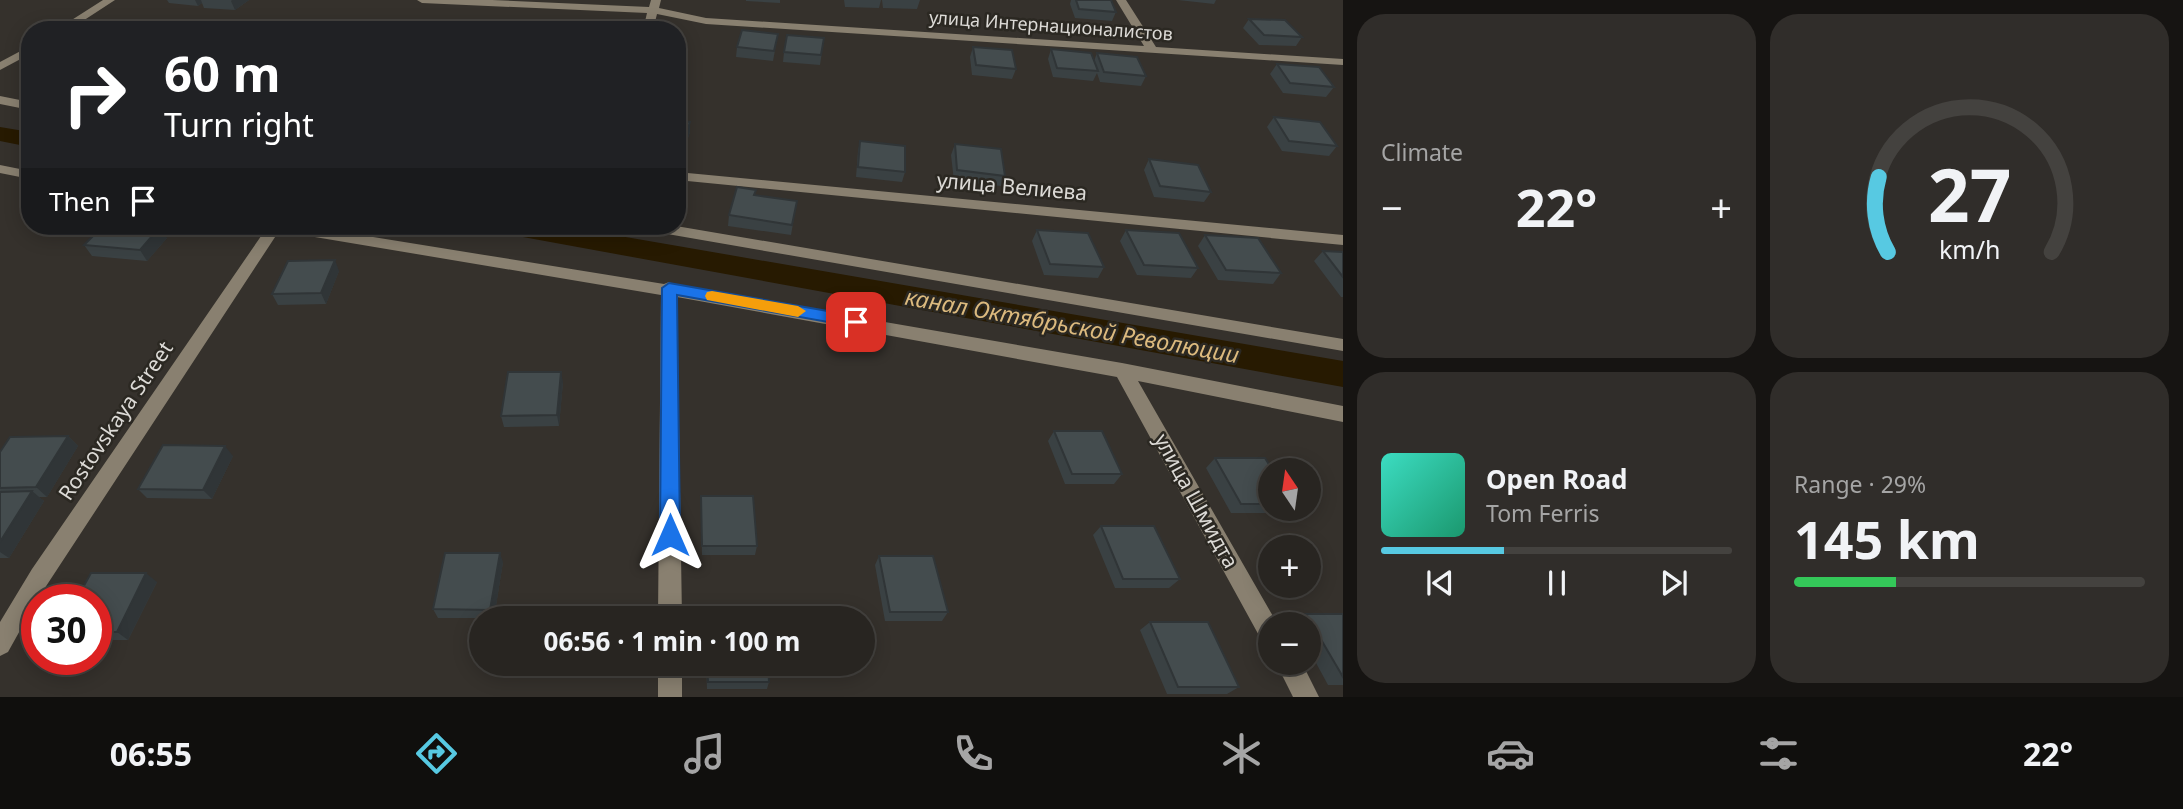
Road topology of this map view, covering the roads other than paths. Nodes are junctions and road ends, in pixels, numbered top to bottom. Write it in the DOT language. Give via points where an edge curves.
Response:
graph roads {
  1 [pos="110,0"];
  2 [pos="422,0"];
  3 [pos="1122,0"];
  4 [pos="654,5"];
  5 [pos="76,21"];
  6 [pos="1152,50"];
  7 [pos="21,54"];
  8 [pos="1343,62"];
  9 [pos="0,67"];
  10 [pos="0,100"];
  11 [pos="21,104"];
  12 [pos="0,169"];
  13 [pos="21,173"];
  14 [pos="686,177"];
  15 [pos="686,232"];
  16 [pos="270,235"];
  17 [pos="333,235"];
  18 [pos="1343,240"];
  19 [pos="669,288"];
  20 [pos="1343,345"];
  21 [pos="1122,370"];
  22 [pos="1343,414"];
  23 [pos="670,606"];
  24 [pos="1258,612"];
  25 [pos="0,645"];
  26 [pos="1295,675"];
  27 [pos="670,676"];
  28 [pos="670,697"];
  29 [pos="1307,697"];
  1 -- 5 [label="street"];
  2 -- 4 [label="street, улица Интернационалистов"];
  3 -- 6 [label="street"];
  4 -- 6 [label="street, улица Интернационалистов" via="706,22"];
  6 -- 8 [label="street, улица Интернационалистов"];
  7 -- 9 [label="street"];
  10 -- 11 [label="street"];
  12 -- 13 [label="street"];
  14 -- 18 [label="street, улица Велиева"];
  15 -- 20 [label="street"];
  16 -- 25 [label="street, Rostovskaya Street" via="47,564"];
  17 -- 19 [label="street"];
  19 -- 21 [label="street"];
  19 -- 23 [label="street"];
  21 -- 22 [label="street"];
  21 -- 24 [label="street, улица Шмидта"];
  26 -- 29 [label="street"];
  27 -- 28 [label="street"];
}
